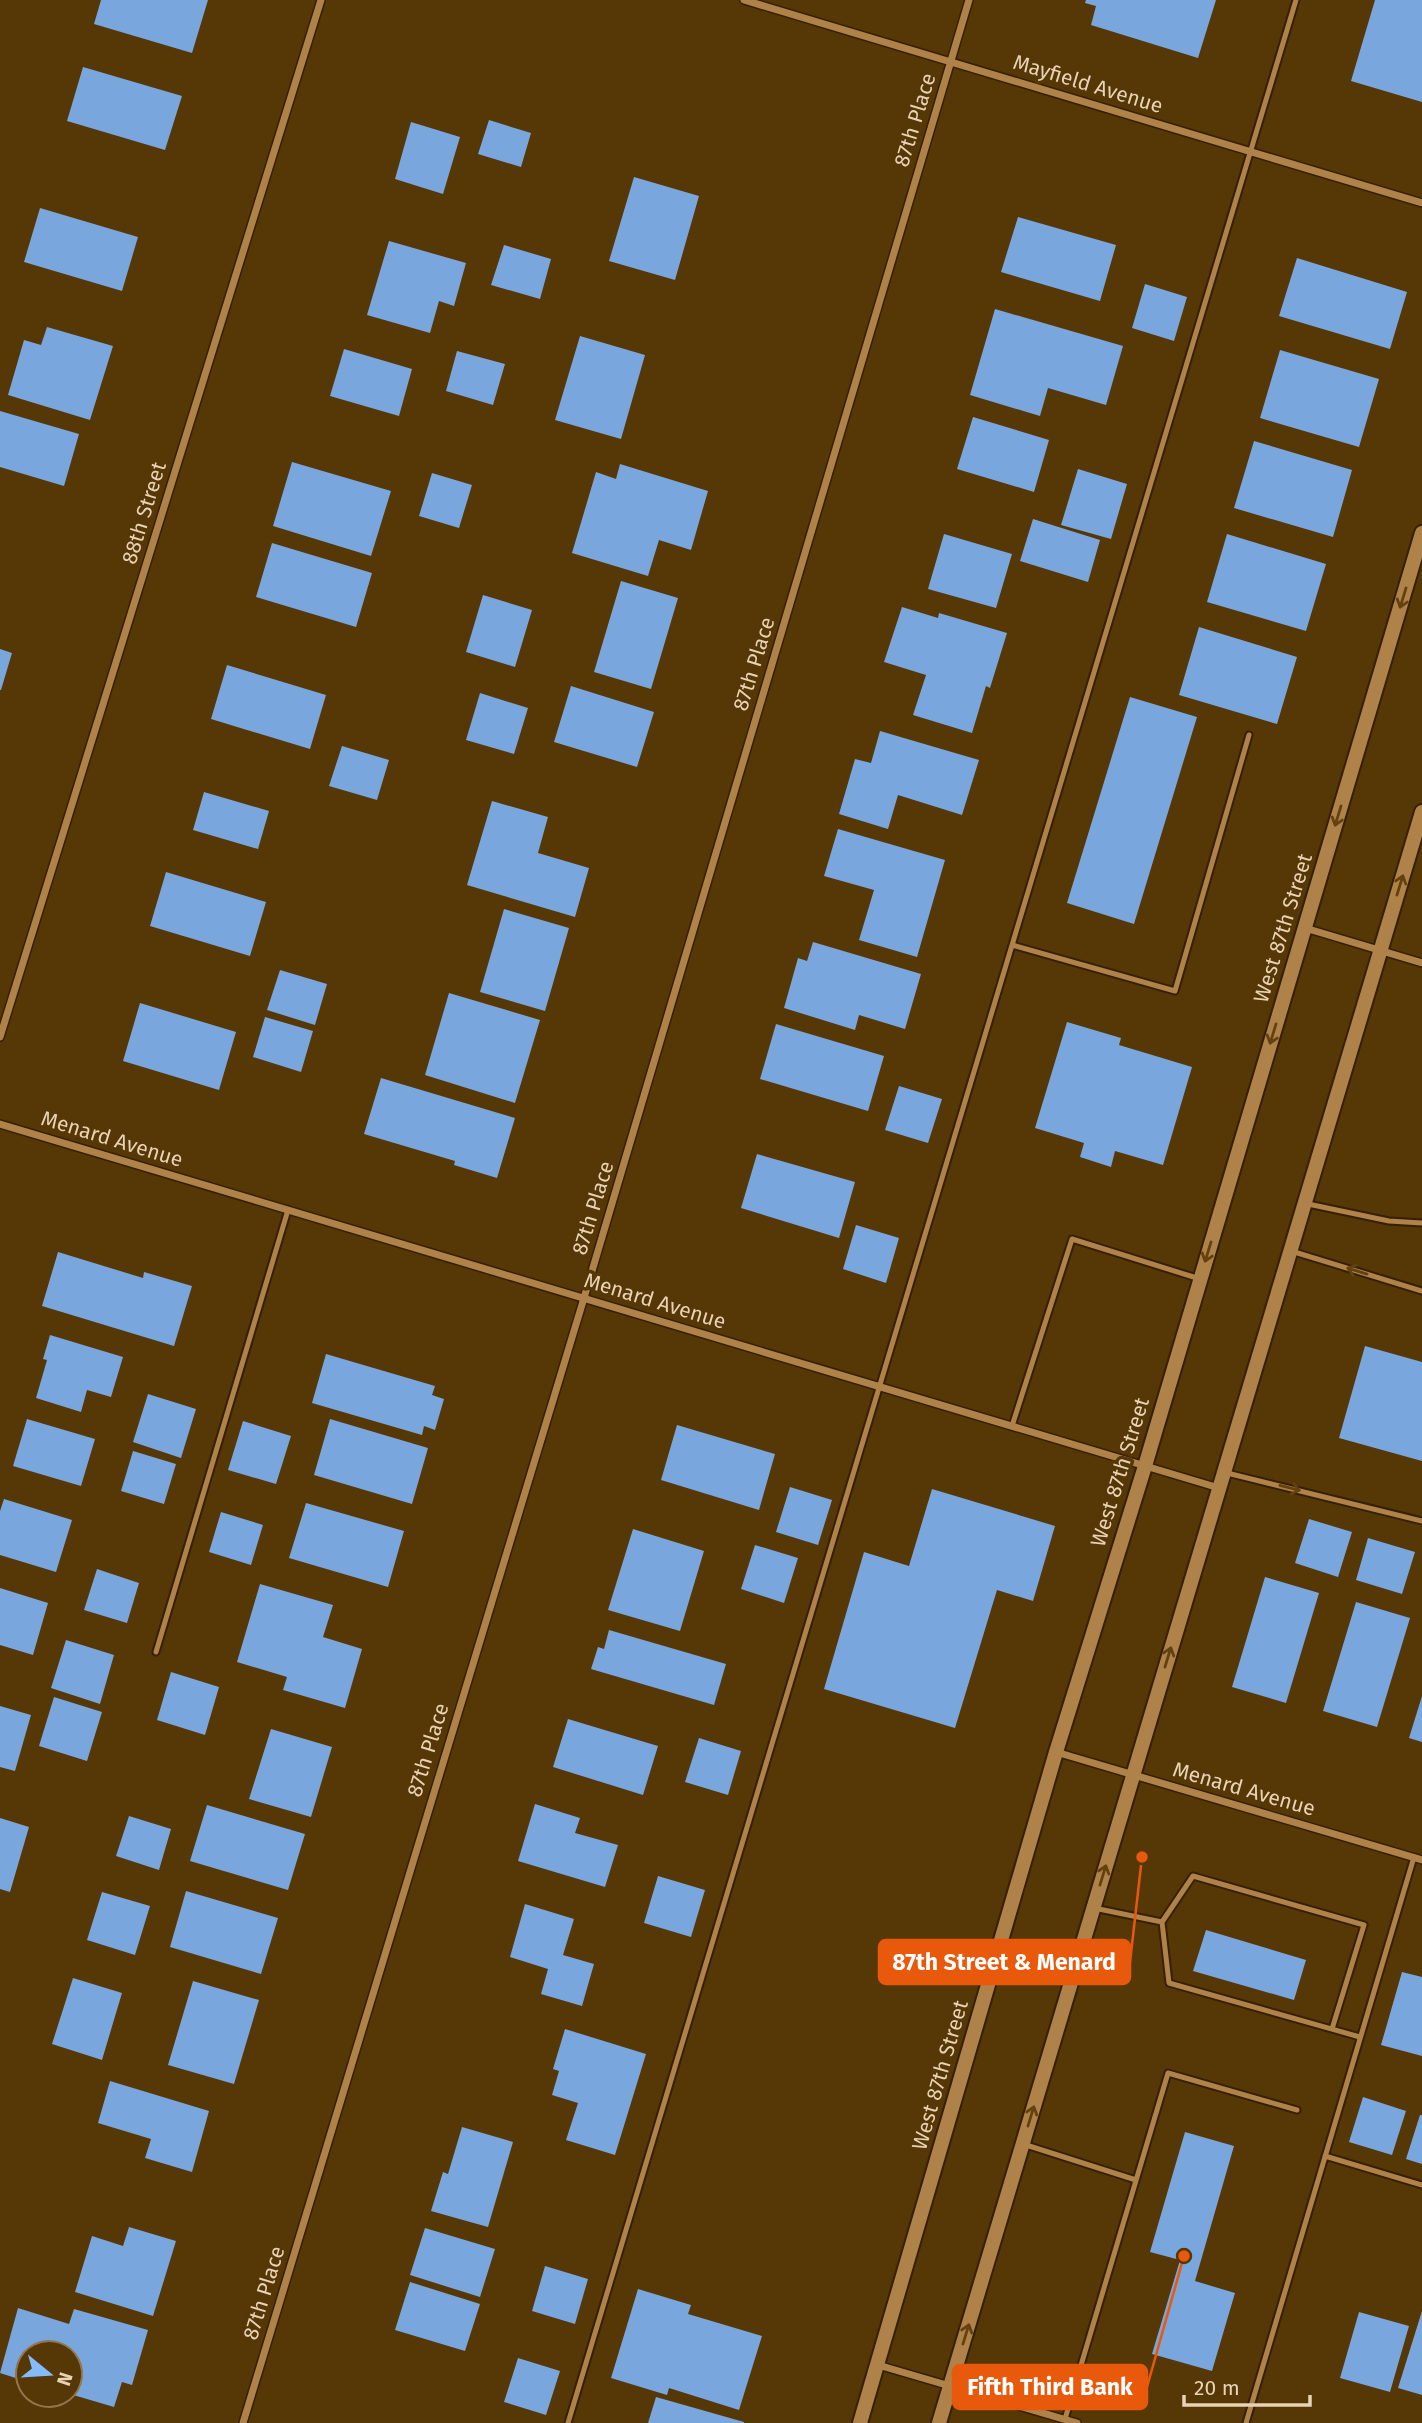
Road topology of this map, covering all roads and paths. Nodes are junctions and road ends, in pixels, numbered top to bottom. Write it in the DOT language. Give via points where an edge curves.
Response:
graph roads {
  1 [pos="321,0"];
  2 [pos="744,0"];
  3 [pos="969,0"];
  4 [pos="1296,0"];
  5 [pos="950,62"];
  6 [pos="1250,151"];
  7 [pos="1422,202"];
  8 [pos="1422,533"];
  9 [pos="1249,735"];
  10 [pos="1422,812"];
  11 [pos="1305,928"];
  12 [pos="1012,945"];
  13 [pos="1381,951"];
  14 [pos="1422,963"];
  15 [pos="0,1037"];
  16 [pos="0,1124"];
  17 [pos="1304,1203"];
  18 [pos="288,1210"];
  19 [pos="1422,1223"];
  20 [pos="1290,1250"];
  21 [pos="1200,1279"];
  22 [pos="1422,1291"];
  23 [pos="584,1298"];
  24 [pos="880,1387"];
  25 [pos="1012,1426"];
  26 [pos="1145,1466"];
  27 [pos="1224,1472"];
  28 [pos="1219,1488"];
  29 [pos="1422,1521"];
  30 [pos="156,1651"];
  31 [pos="1056,1752"];
  32 [pos="1133,1774"];
  33 [pos="1418,1859"];
  34 [pos="1093,1908"];
  35 [pos="1162,1922"];
  36 [pos="1332,2029"];
  37 [pos="1360,2037"];
  38 [pos="1297,2110"];
  39 [pos="1023,2144"];
  40 [pos="1325,2156"];
  41 [pos="1136,2180"];
  42 [pos="1422,2185"];
  43 [pos="878,2365"];
  44 [pos="951,2386"];
  45 [pos="1065,2419"];
  46 [pos="243,2423"];
  47 [pos="568,2423"];
  48 [pos="860,2423"];
  49 [pos="939,2423"];
  50 [pos="1077,2423"];
  51 [pos="1247,2423"];
  1 -- 15 [label="street, 88th Street"];
  2 -- 5 [label="street, Mayfield Avenue"];
  3 -- 5 [label="street, 87th Place"];
  4 -- 6 [label="lane"];
  5 -- 6 [label="street, Mayfield Avenue"];
  5 -- 23 [label="street, 87th Place"];
  6 -- 7 [label="street, Mayfield Avenue"];
  6 -- 12 [label="lane"];
  8 -- 11 [label="main road, West 87th Street, one-way"];
  9 -- 12 [label="lane" via="1175,992"];
  13 -- 10 [label="main road, one-way"];
  11 -- 13 [label="street"];
  11 -- 21 [label="main road, West 87th Street, one-way"];
  12 -- 24 [label="lane"];
  13 -- 14 [label="street"];
  13 -- 17 [label="main road"];
  16 -- 18 [label="street, Menard Avenue"];
  17 -- 19 [label="lane" via="1389,1221"];
  17 -- 20 [label="main road"];
  18 -- 23 [label="street, Menard Avenue"];
  18 -- 30 [label="lane"];
  22 -- 20 [label="lane, one-way"];
  20 -- 27 [label="main road"];
  21 -- 25 [label="lane" via="1072,1239"];
  21 -- 26 [label="main road, West 87th Street"];
  23 -- 24 [label="street, Menard Avenue"];
  23 -- 46 [label="street, 87th Place"];
  24 -- 25 [label="street, Menard Avenue"];
  24 -- 47 [label="lane"];
  25 -- 26 [label="street, Menard Avenue"];
  26 -- 28 [label="street, Menard Avenue"];
  26 -- 31 [label="main road, West 87th Street"];
  27 -- 28 [label="main road"];
  27 -- 29 [label="lane, one-way"];
  32 -- 28 [label="main road, one-way"];
  31 -- 32 [label="street, Menard Avenue"];
  31 -- 43 [label="main road, West 87th Street"];
  32 -- 33 [label="street, Menard Avenue"];
  34 -- 32 [label="main road, one-way"];
  33 -- 37 [label="lane"];
  34 -- 35 [label="lane"];
  39 -- 34 [label="main road, one-way"];
  35 -- 36 [label="lane" via="1169,1983"];
  35 -- 36 [label="lane" via="1193,1876 1364,1925"];
  36 -- 37 [label="lane"];
  37 -- 40 [label="lane"];
  38 -- 41 [label="lane" via="1168,2073"];
  39 -- 41 [label="lane"];
  44 -- 39 [label="main road, one-way"];
  40 -- 42 [label="lane"];
  40 -- 51 [label="lane"];
  41 -- 45 [label="lane"];
  43 -- 44 [label="street"];
  43 -- 48 [label="main road, West 87th Street"];
  44 -- 45 [label="street"];
  44 -- 49 [label="main road"];
  45 -- 50 [label="street"];
}
